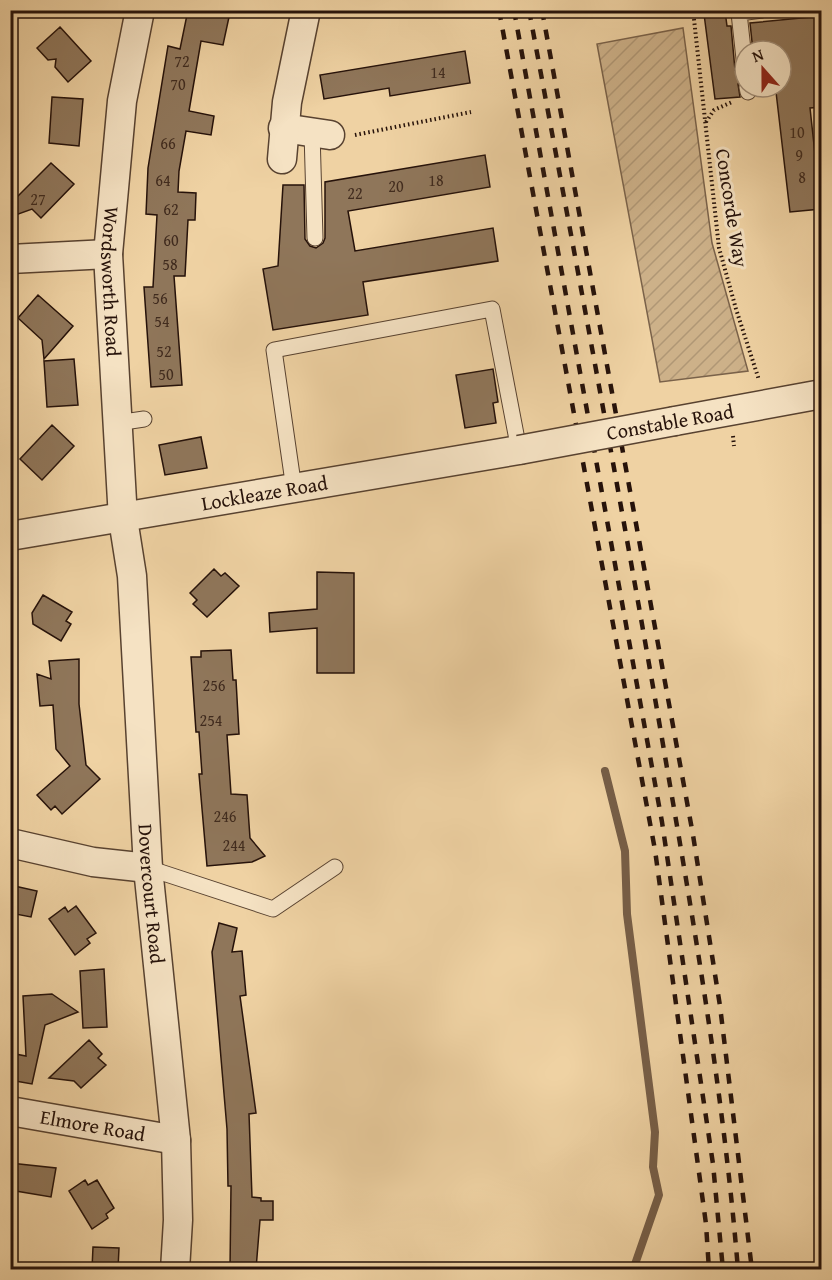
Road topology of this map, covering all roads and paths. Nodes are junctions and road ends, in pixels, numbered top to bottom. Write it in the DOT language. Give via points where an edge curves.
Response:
graph roads {
  1 [pos="140,10"];
  2 [pos="306,10"];
  3 [pos="693,10"];
  4 [pos="762,10"];
  5 [pos="742,39"];
  6 [pos="739,99"];
  7 [pos="471,112"];
  8 [pos="705,122"];
  9 [pos="283,128"];
  10 [pos="321,134"];
  11 [pos="282,159"];
  12 [pos="315,238"];
  13 [pos="108,254"];
  14 [pos="10,259"];
  15 [pos="822,394"];
  16 [pos="765,405"];
  17 [pos="519,450"];
  18 [pos="294,489"];
  19 [pos="123,519"];
  20 [pos="10,536"];
  21 [pos="10,843"];
  22 [pos="335,867"];
  23 [pos="148,868"];
  24 [pos="10,1111"];
  25 [pos="176,1140"];
  26 [pos="175,1269"];
  1 -- 13 [label="street, Wordsworth Road" via="122,101"];
  2 -- 9 [label="street"];
  3 -- 8 [label="path, Concorde Way"];
  4 -- 5 [label="lane" via="739,13"];
  6 -- 8 [label="path" via="714,110"];
  7 -- 10 [label="path" via="363,135"];
  8 -- 16 [label="path, Concorde Way" via="719,248"];
  9 -- 10 [label="street"];
  9 -- 11 [label="street"];
  10 -- 12 [label="lane"];
  13 -- 14 [label="street"];
  13 -- 19 [label="street, Wordsworth Road" via="130,421"];
  15 -- 16 [label="street, Constable Road"];
  16 -- 17 [label="street, Constable Road, bridge"];
  17 -- 18 [label="street, Lockleaze Road"];
  17 -- 18 [label="lane" via="492,309 274,350"];
  18 -- 19 [label="street, Lockleaze Road"];
  19 -- 20 [label="street, Lockleaze Road"];
  19 -- 23 [label="street, Dovercourt Road" via="132,576"];
  21 -- 23 [label="street" via="93,862"];
  22 -- 23 [label="lane" via="273,909"];
  23 -- 25 [label="street, Dovercourt Road"];
  24 -- 25 [label="street, Elmore Road"];
  25 -- 26 [label="street, Dovercourt Road"];
}
